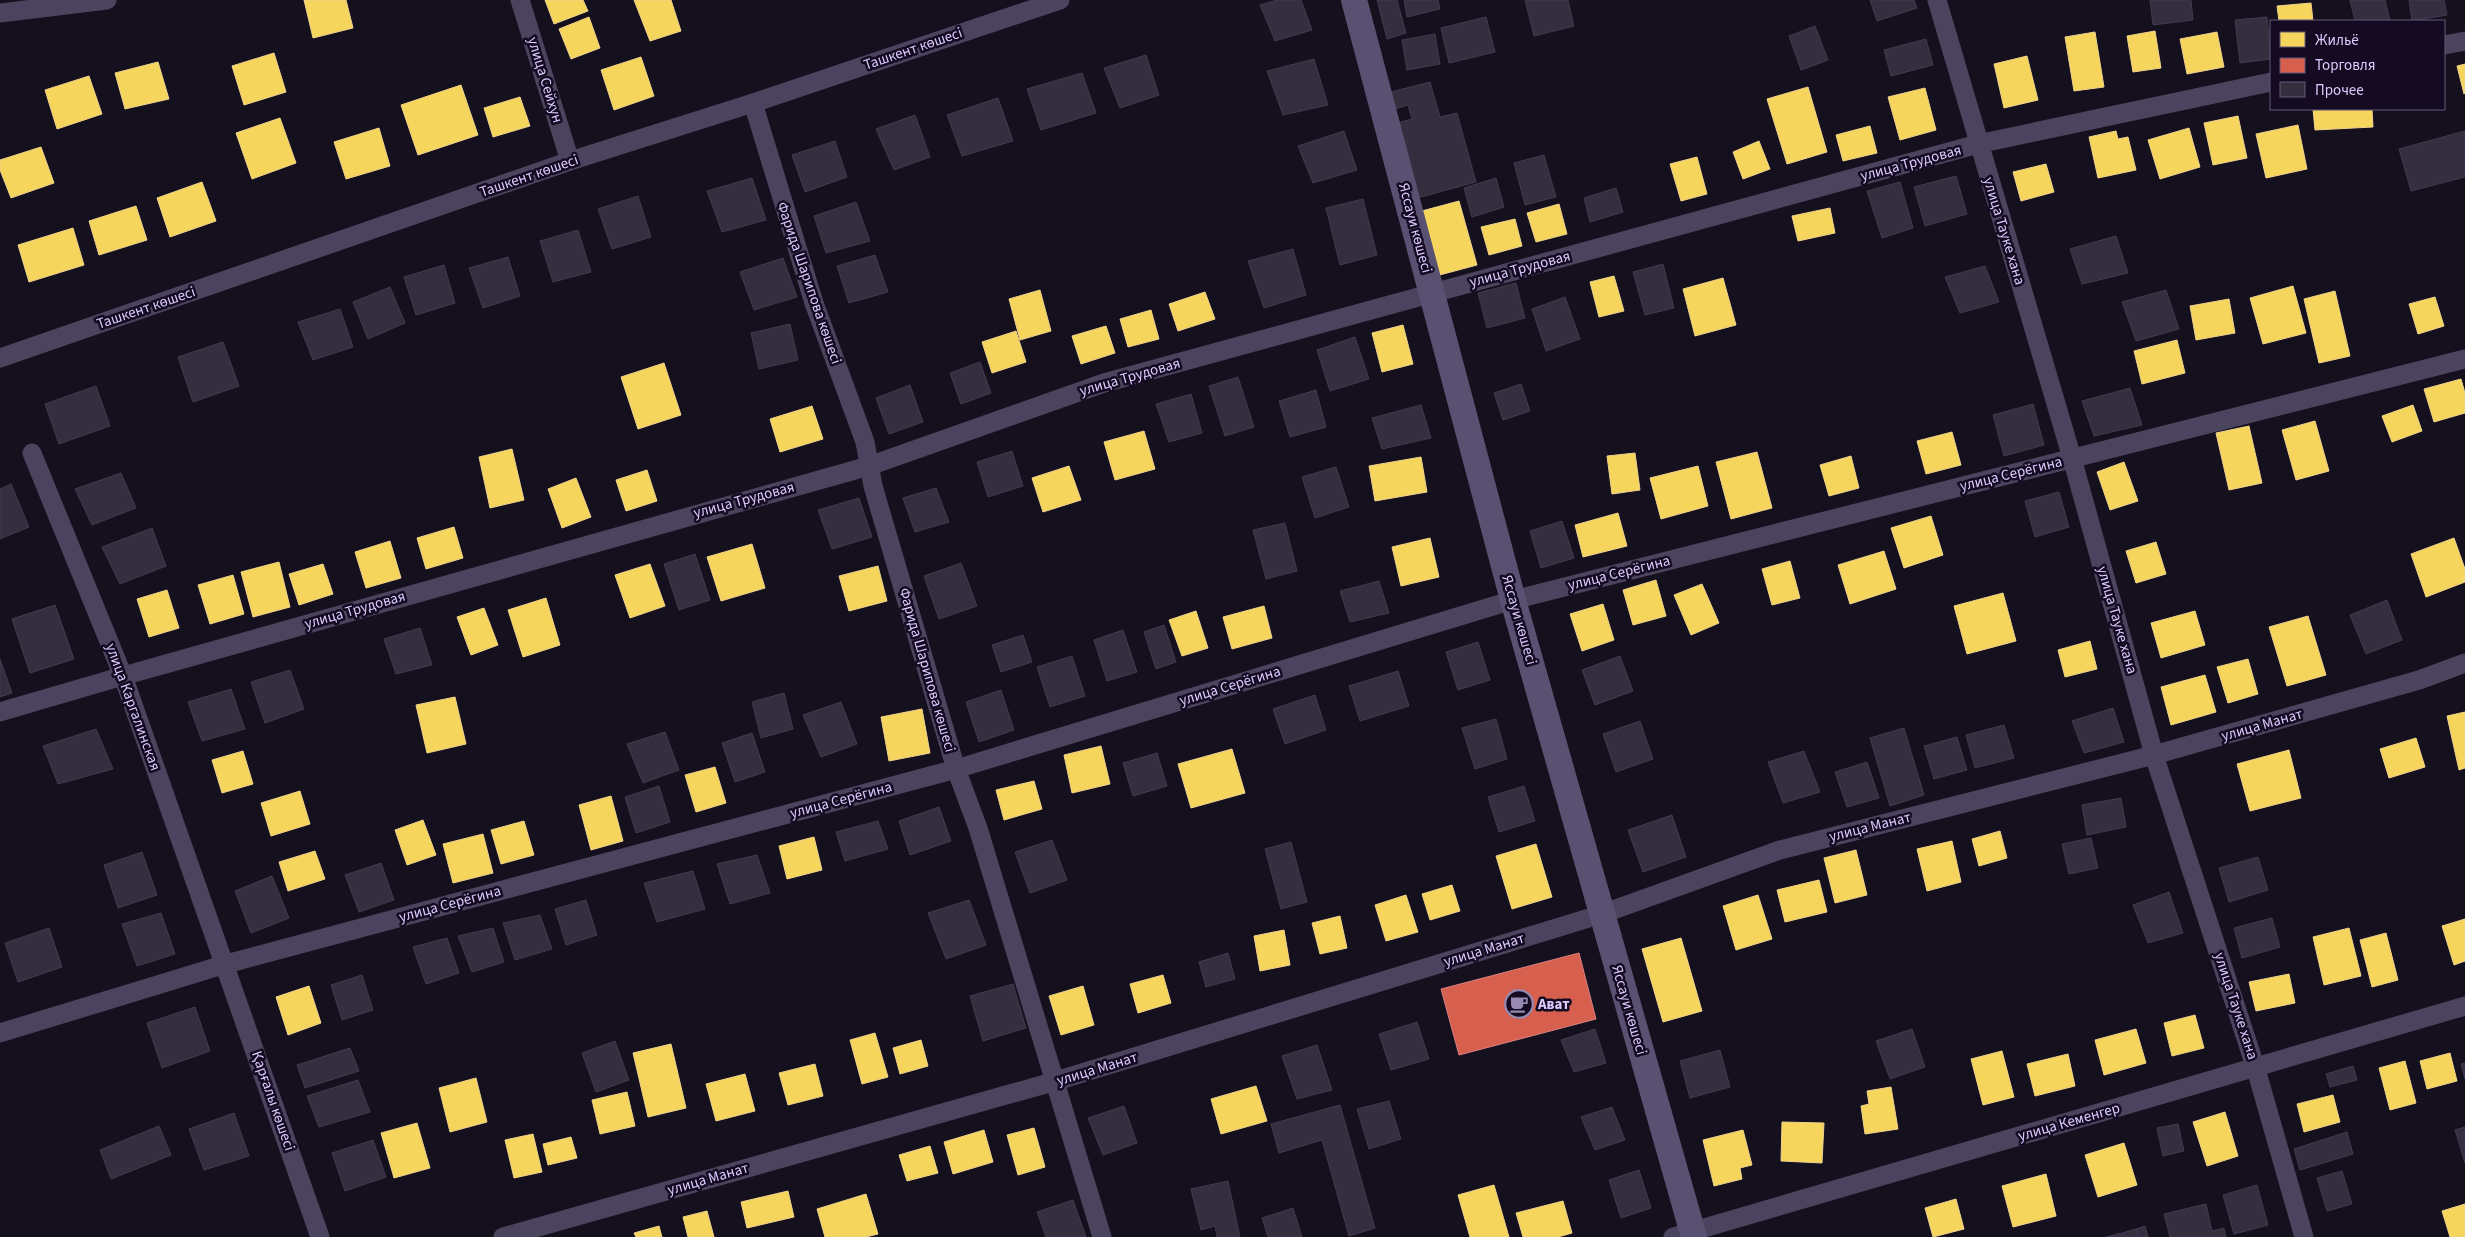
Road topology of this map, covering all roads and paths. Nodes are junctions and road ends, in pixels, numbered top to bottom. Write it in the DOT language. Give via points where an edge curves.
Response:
graph roads {
  1 [pos="106,0"];
  2 [pos="520,0"];
  3 [pos="1060,0"];
  4 [pos="1354,0"];
  5 [pos="1937,0"];
  6 [pos="0,13"];
  7 [pos="2465,40"];
  8 [pos="2445,45"];
  9 [pos="2270,82"];
  10 [pos="753,103"];
  11 [pos="1978,144"];
  12 [pos="570,161"];
  13 [pos="1432,293"];
  14 [pos="0,358"];
  15 [pos="2465,359"];
  16 [pos="32,453"];
  17 [pos="2072,458"];
  18 [pos="869,466"];
  19 [pos="1513,600"];
  20 [pos="2465,663"];
  21 [pos="123,676"];
  22 [pos="0,712"];
  23 [pos="2154,755"];
  24 [pos="956,769"];
  25 [pos="1602,914"];
  26 [pos="226,964"];
  27 [pos="2465,1006"];
  28 [pos="0,1033"];
  29 [pos="2256,1068"];
  30 [pos="1056,1081"];
  31 [pos="1686,1235"];
  32 [pos="320,1237"];
  33 [pos="503,1237"];
  34 [pos="1102,1237"];
  35 [pos="2304,1237"];
  1 -- 6 [label="street"];
  2 -- 12 [label="street, улица Сейхун"];
  3 -- 10 [label="street, Ташкент көшесі"];
  4 -- 13 [label="main road, Яссауи көшесі"];
  5 -- 11 [label="street, улица Тауке хана"];
  7 -- 8 [label="street"];
  9 -- 11 [label="street, улица Трудовая"];
  10 -- 12 [label="street, Ташкент көшесі"];
  10 -- 18 [label="street, Фарида Шарипова көшесі" via="814,303 865,442"];
  11 -- 13 [label="street, улица Трудовая"];
  11 -- 17 [label="street, улица Тауке хана"];
  12 -- 14 [label="street, Ташкент көшесі"];
  13 -- 18 [label="street, улица Трудовая" via="1104,383"];
  13 -- 19 [label="main road, Яссауи көшесі"];
  15 -- 17 [label="street, улица Серёгина"];
  16 -- 21 [label="street, улица Каргалинская"];
  17 -- 19 [label="street, улица Серёгина"];
  17 -- 23 [label="street, улица Тауке хана"];
  18 -- 21 [label="street, улица Трудовая"];
  18 -- 24 [label="street, Фарида Шарипова көшесі"];
  19 -- 24 [label="street, улица Серёгина"];
  19 -- 25 [label="main road, Яссауи көшесі"];
  20 -- 23 [label="street, улица Манат" via="2419,680"];
  21 -- 22 [label="street, улица Трудовая"];
  21 -- 26 [label="street, улица Каргалинская"];
  23 -- 25 [label="street, улица Манат" via="1780,850"];
  23 -- 29 [label="street, улица Тауке хана"];
  24 -- 26 [label="street, улица Серёгина"];
  24 -- 30 [label="street, Фарида Шарипова көшесі" via="978,828"];
  25 -- 30 [label="street, улица Манат"];
  25 -- 31 [label="main road, Яссауи көшесі"];
  26 -- 28 [label="street, улица Серёгина"];
  26 -- 32 [label="street, Қарғалы көшесі"];
  27 -- 29 [label="street, улица Кеменгер"];
  29 -- 31 [label="street, улица Кеменгер"];
  29 -- 35 [label="street, улица Тауке хана"];
  30 -- 33 [label="street, улица Манат"];
  30 -- 34 [label="street, Фарида Шарипова көшесі"];
}
